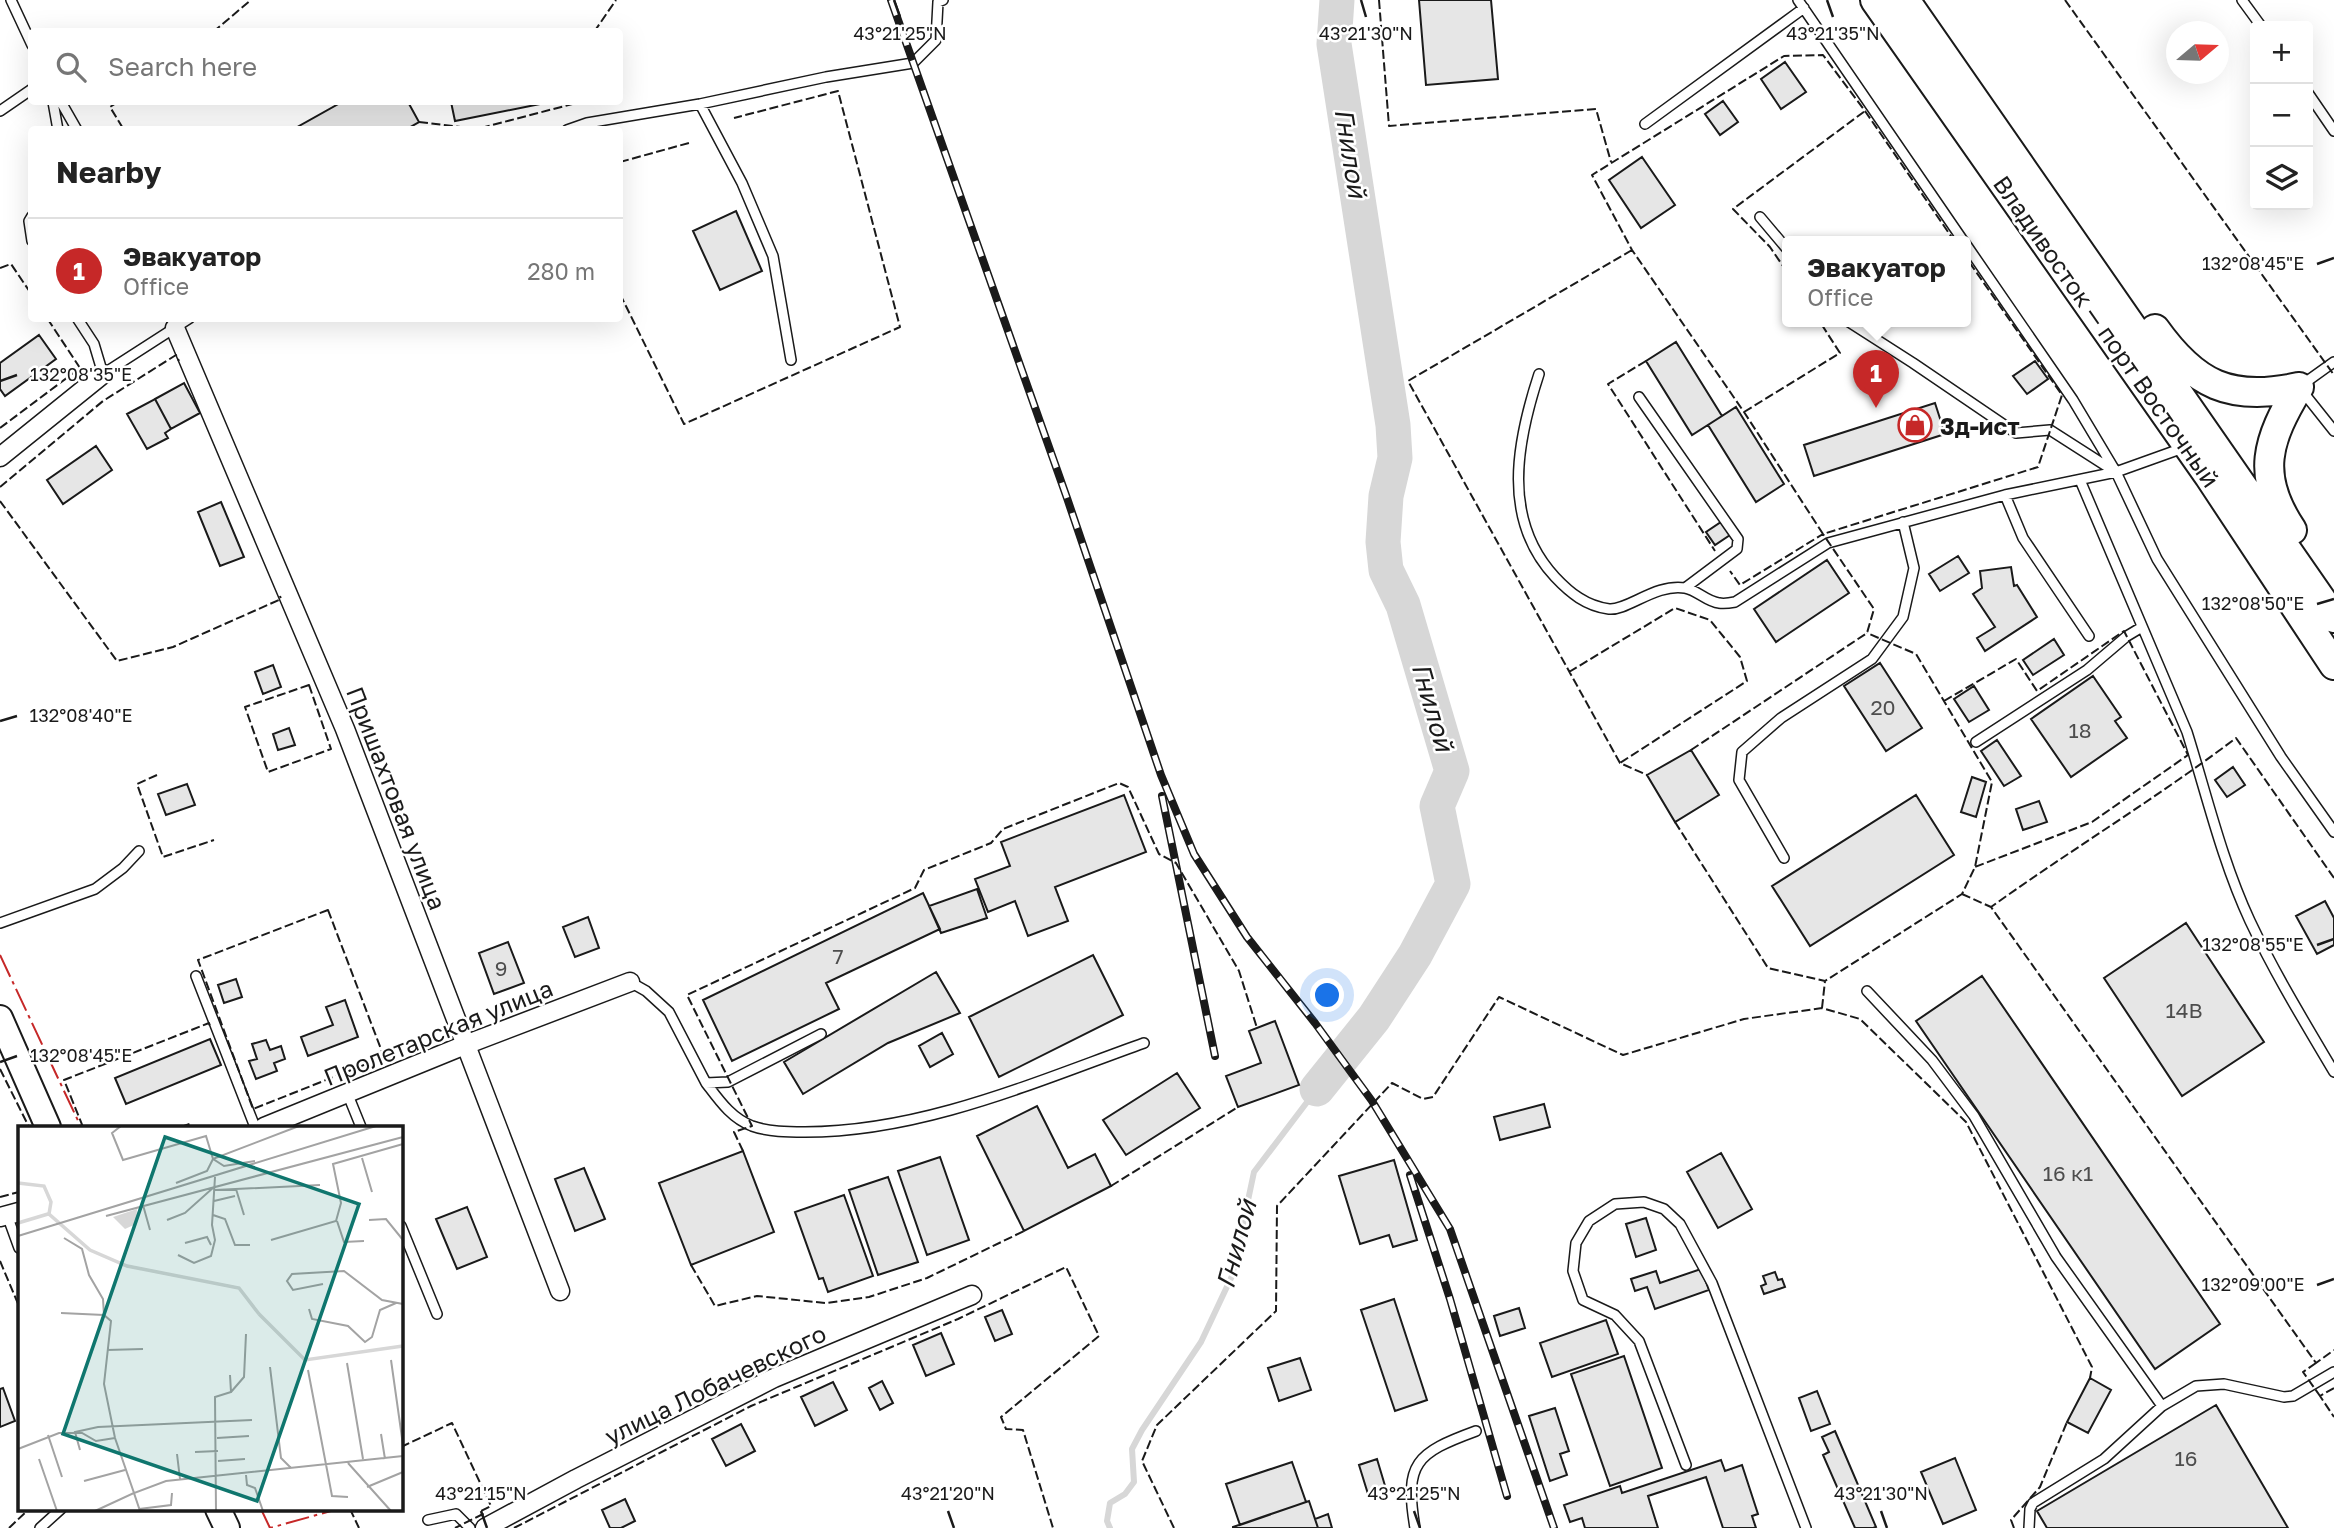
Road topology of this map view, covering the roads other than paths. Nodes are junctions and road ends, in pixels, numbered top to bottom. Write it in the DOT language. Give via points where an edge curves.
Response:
graph roads {
  1 [pos="11,0"];
  2 [pos="1875,0"];
  3 [pos="1905,0"];
  4 [pos="2242,0"];
  5 [pos="940,1"];
  6 [pos="1801,4"];
  7 [pos="2257,21"];
  8 [pos="28,36"];
  9 [pos="28,92"];
  10 [pos="2313,100"];
  11 [pos="701,104"];
  12 [pos="53,105"];
  13 [pos="63,105"];
  14 [pos="0,111"];
  15 [pos="1645,124"];
  16 [pos="57,126"];
  17 [pos="75,126"];
  18 [pos="578,126"];
  19 [pos="2334,131"];
  20 [pos="2036,188"];
  21 [pos="1760,217"];
  22 [pos="1961,236"];
  23 [pos="1782,243"];
  24 [pos="1971,251"];
  25 [pos="80,322"];
  26 [pos="172,323"];
  27 [pos="1857,327"];
  28 [pos="791,360"];
  29 [pos="2334,362"];
  30 [pos="103,374"];
  31 [pos="1539,374"];
  32 [pos="2299,387"];
  33 [pos="1639,397"];
  34 [pos="2334,430"];
  35 [pos="2188,447"];
  36 [pos="0,457"];
  37 [pos="2116,472"];
  38 [pos="2080,480"];
  39 [pos="2006,495"];
  40 [pos="1903,522"];
  41 [pos="1685,588"];
  42 [pos="2334,594"];
  43 [pos="2334,618"];
  44 [pos="2143,627"];
  45 [pos="2089,636"];
  46 [pos="2334,665"];
  47 [pos="1976,742"];
  48 [pos="2334,832"];
  49 [pos="139,851"];
  50 [pos="1784,858"];
  51 [pos="0,923"];
  52 [pos="195,976"];
  53 [pos="630,982"];
  54 [pos="1867,990"];
  55 [pos="0,1018"];
  56 [pos="821,1034"];
  57 [pos="1144,1043"];
  58 [pos="466,1045"];
  59 [pos="2334,1072"];
  60 [pos="706,1083"];
  61 [pos="348,1095"];
  62 [pos="48,1126"];
  63 [pos="255,1126"];
  64 [pos="267,1126"];
  65 [pos="361,1126"];
  66 [pos="9,1215"];
  67 [pos="402,1228"];
  68 [pos="18,1245"];
  69 [pos="560,1291"];
  70 [pos="972,1295"];
  71 [pos="437,1314"];
  72 [pos="2334,1372"];
  73 [pos="2162,1406"];
  74 [pos="1476,1431"];
  75 [pos="1686,1465"];
  76 [pos="60,1510"];
  77 [pos="218,1510"];
  78 [pos="428,1520"];
  79 [pos="40,1528"];
  80 [pos="227,1528"];
  81 [pos="470,1528"];
  82 [pos="485,1528"];
  83 [pos="1415,1528"];
  84 [pos="1806,1528"];
  85 [pos="2029,1528"];
  1 -- 8 [label="lane"];
  2 -- 35 [label="highway, Владивосток — порт Восточный"];
  3 -- 20 [label="highway, Владивосток — порт Восточный"];
  4 -- 7 [label="lane"];
  5 -- 11 [label="lane" via="936,40 913,63"];
  6 -- 15 [label="lane"];
  6 -- 22 [label="lane"];
  9 -- 14 [label="lane"];
  10 -- 19 [label="lane"];
  11 -- 18 [label="lane"];
  11 -- 28 [label="lane" via="773,257"];
  12 -- 16 [label="lane"];
  13 -- 17 [label="lane"];
  20 -- 32 [label="highway" via="2075,218 2172,353 2199,377 2223,388 2252,393"];
  20 -- 43 [label="highway, Владивосток — порт Восточный"];
  21 -- 23 [label="lane"];
  24 -- 37 [label="lane" via="2073,400"];
  25 -- 30 [label="lane" via="94,344"];
  26 -- 30 [label="lane"];
  26 -- 58 [label="street, Пришахтовая улица" via="345,729"];
  27 -- 37 [label="lane" via="2016,433 2050,430"];
  29 -- 32 [label="lane"];
  30 -- 36 [label="street"];
  31 -- 41 [label="lane" via="1518,458 1521,512 1540,560 1570,593 1593,606 1613,610 1657,590"];
  32 -- 34 [label="lane"];
  32 -- 42 [label="highway" via="2275,430 2271,486 2284,518"];
  33 -- 41 [label="lane" via="1738,539 1737,549"];
  35 -- 37 [label="lane"];
  35 -- 46 [label="highway, Владивосток — порт Восточный"];
  37 -- 38 [label="lane"];
  37 -- 48 [label="lane" via="2157,559 2281,757"];
  38 -- 39 [label="lane"];
  38 -- 44 [label="lane"];
  39 -- 40 [label="lane"];
  39 -- 45 [label="lane" via="2023,538"];
  40 -- 41 [label="lane" via="1828,542 1735,602 1718,604"];
  40 -- 50 [label="lane" via="1914,568 1903,617 1872,659 1781,718 1742,752 1739,780"];
  44 -- 47 [label="lane" via="2087,670"];
  44 -- 59 [label="lane" via="2187,733 2217,838 2250,921"];
  49 -- 51 [label="lane" via="95,889"];
  52 -- 63 [label="lane"];
  53 -- 58 [label="street, Пролетарская улица"];
  53 -- 60 [label="lane" via="646,990 668,1012"];
  54 -- 73 [label="lane" via="1974,1116 2056,1257"];
  55 -- 62 [label="main road"];
  56 -- 60 [label="lane" via="728,1082"];
  57 -- 60 [label="lane" via="975,1103 842,1132 781,1132 752,1126 725,1109"];
  58 -- 61 [label="street, Пролетарская улица"];
  58 -- 69 [label="street, Пришахтовая улица"];
  61 -- 64 [label="street, Пролетарская улица"];
  61 -- 65 [label="lane"];
  66 -- 68 [label="lane"];
  67 -- 71 [label="lane"];
  70 -- 82 [label="street, улица Лобачевского" via="774,1378"];
  72 -- 73 [label="lane" via="2293,1396 2224,1384 2196,1386"];
  73 -- 85 [label="lane" via="2104,1459 2033,1503"];
  74 -- 83 [label="lane" via="1421,1458 1412,1476"];
  75 -- 84 [label="lane" via="1639,1341 1615,1315 1583,1300 1573,1271 1576,1243 1589,1221 1615,1204 1643,1202 1664,1209 1679,1224 1712,1283"];
  76 -- 79 [label="lane"];
  77 -- 80 [label="main road"];
  78 -- 81 [label="lane" via="456,1514"];
}
